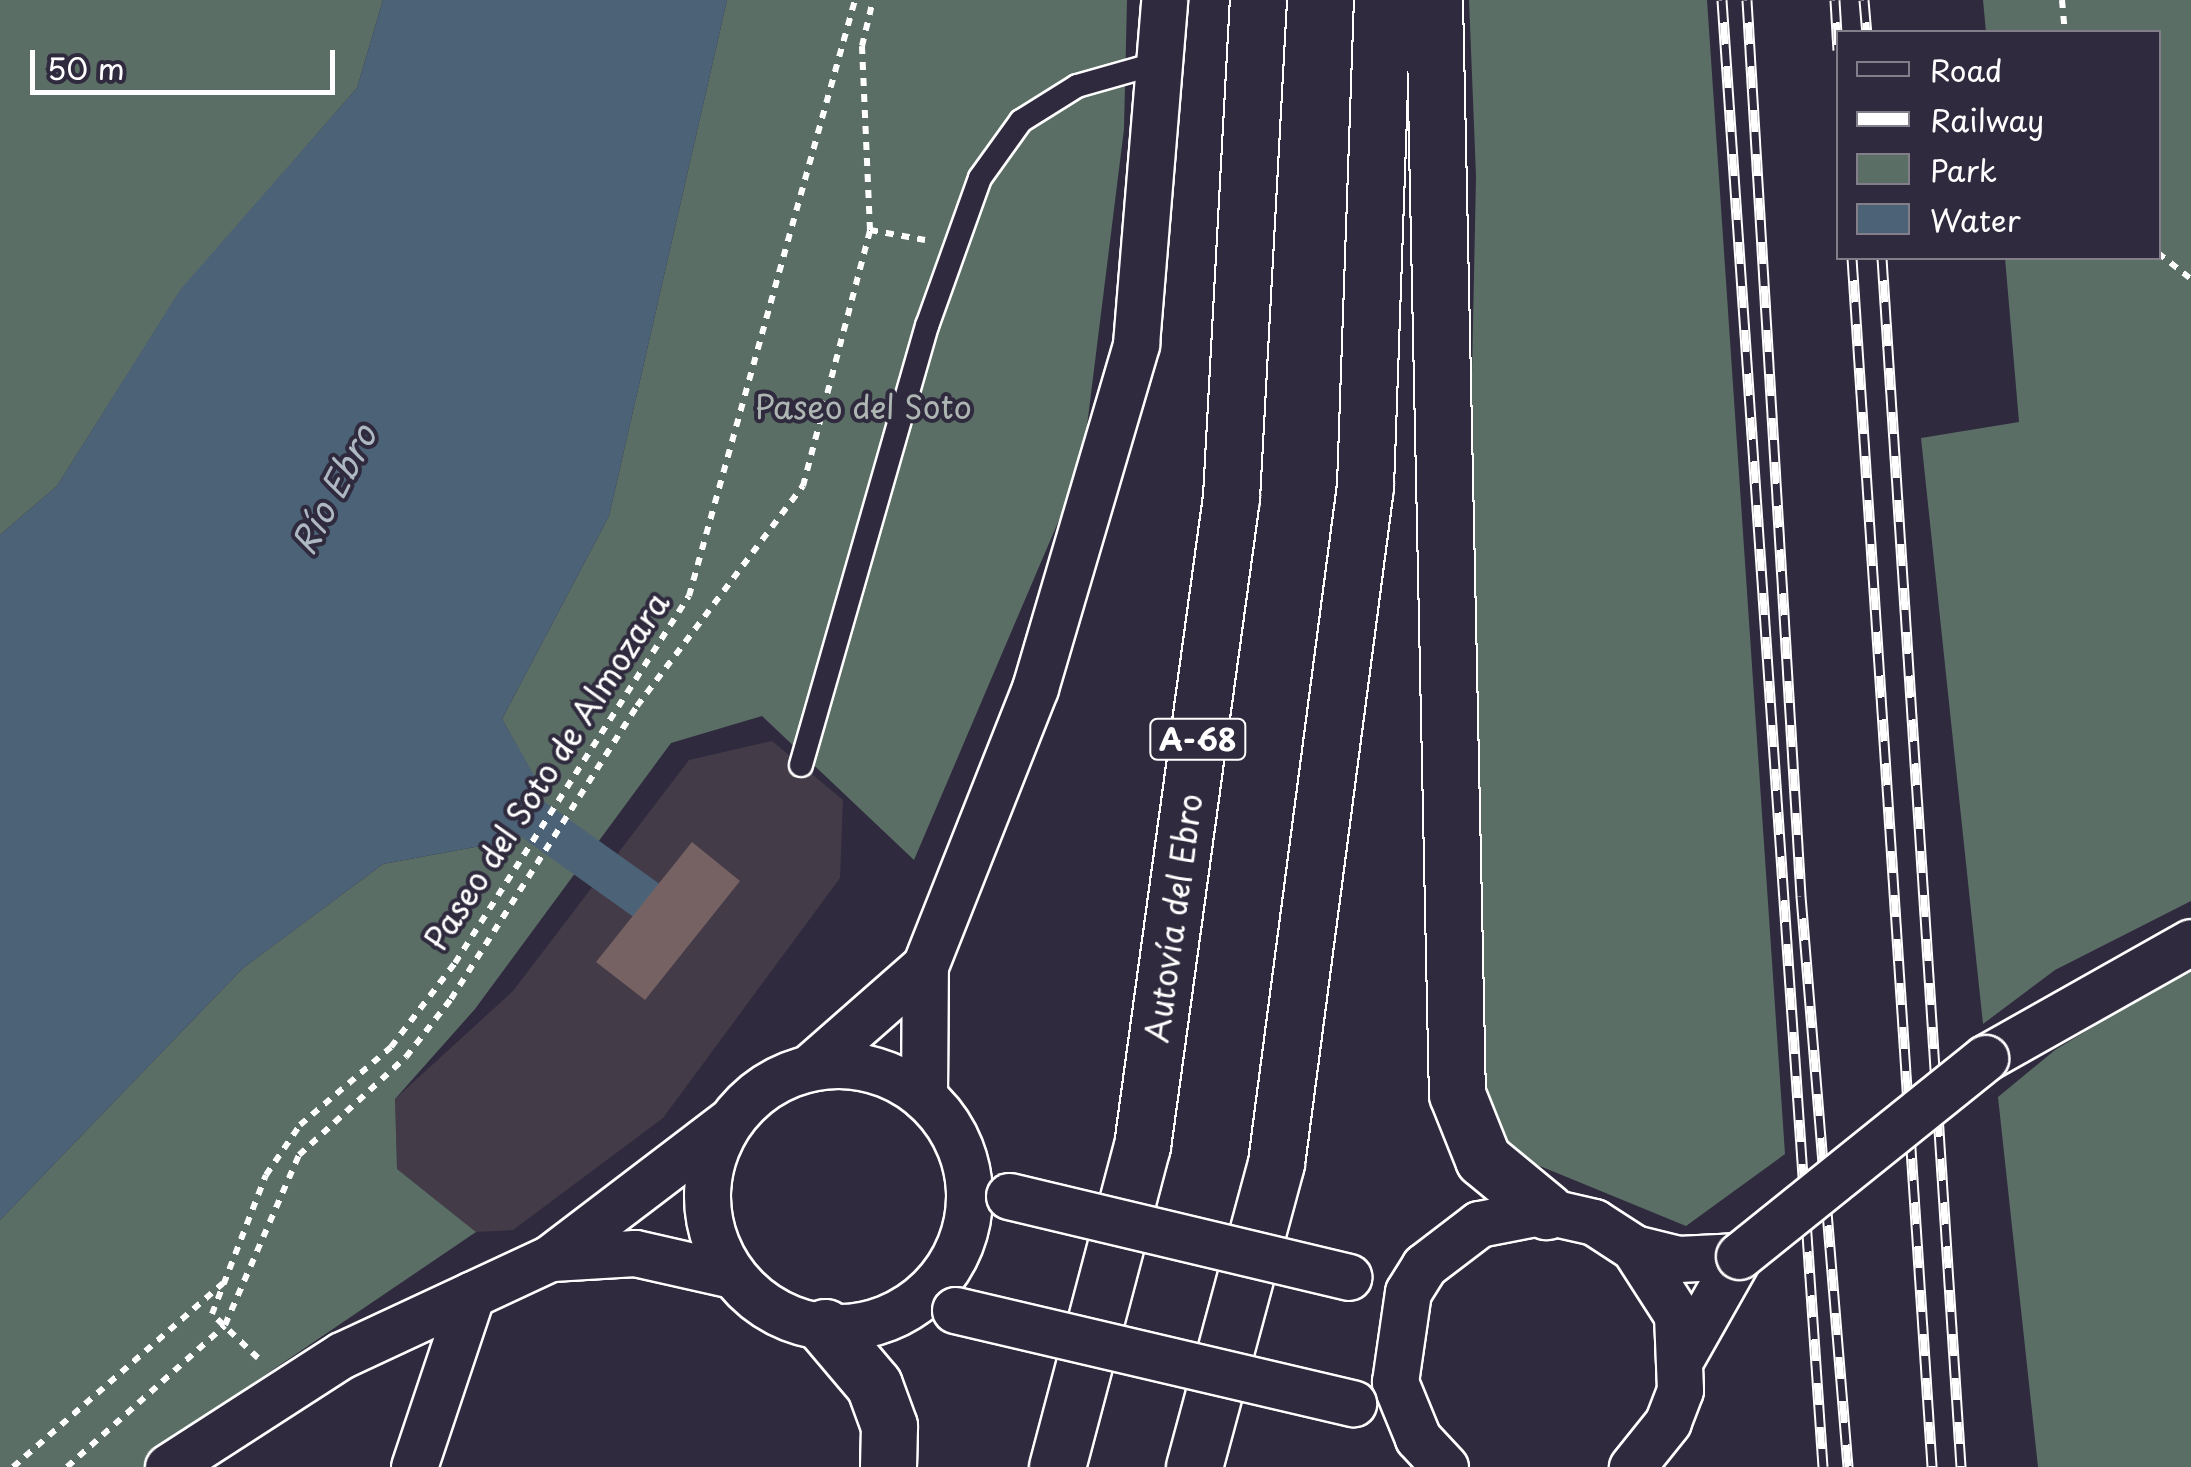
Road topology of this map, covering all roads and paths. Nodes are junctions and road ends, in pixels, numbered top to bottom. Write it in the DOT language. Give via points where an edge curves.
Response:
graph roads {
  1 [pos="855,0"];
  2 [pos="873,0"];
  3 [pos="1164,0"];
  4 [pos="1258,0"];
  5 [pos="1382,0"];
  6 [pos="1434,0"];
  7 [pos="2062,0"];
  8 [pos="2066,30"];
  9 [pos="1162,62"];
  10 [pos="870,230"];
  11 [pos="955,246"];
  12 [pos="2161,256"];
  13 [pos="2191,279"];
  14 [pos="801,764"];
  15 [pos="2191,942"];
  16 [pos="925,966"];
  17 [pos="810,1067"];
  18 [pos="924,1097"];
  19 [pos="729,1122"];
  20 [pos="966,1170"];
  21 [pos="1546,1212"];
  22 [pos="1634,1248"];
  23 [pos="1740,1256"];
  24 [pos="550,1258"];
  25 [pos="1424,1266"];
  26 [pos="732,1275"];
  27 [pos="224,1282"];
  28 [pos="472,1294"];
  29 [pos="907,1309"];
  30 [pos="225,1325"];
  31 [pos="825,1327"];
  32 [pos="1684,1356"];
  33 [pos="250,1413"];
  34 [pos="1432,1453"];
  35 [pos="13,1467"];
  36 [pos="68,1467"];
  37 [pos="168,1467"];
  38 [pos="232,1467"];
  39 [pos="414,1467"];
  40 [pos="888,1467"];
  41 [pos="1058,1467"];
  42 [pos="1194,1467"];
  43 [pos="1632,1467"];
  1 -- 27 [label="path, Paseo del Soto de Almozara" via="689,596 522,860 390,1046 285,1144"];
  2 -- 10 [label="path, Paseo del Soto de Almozara" via="862,46"];
  3 -- 9 [label="street"];
  4 -- 41 [label="highway, Autovía del Ebro / A-68" via="1232,497 1142,1146"];
  5 -- 42 [label="highway" via="1365,486 1276,1163"];
  6 -- 21 [label="highway" via="1457,1094 1483,1158"];
  7 -- 8 [label="path"];
  9 -- 11 [label="lane" via="1077,86 1021,121 980,178"];
  9 -- 16 [label="street" via="1136,344 1035,688"];
  10 -- 11 [label="path"];
  10 -- 30 [label="path, Paseo del Soto de Almozara" via="803,486 406,1058 299,1156"];
  11 -- 14 [label="lane"];
  12 -- 13 [label="path"];
  15 -- 23 [label="street, bridge" via="1985,1058"];
  16 -- 17 [label="street"];
  16 -- 18 [label="street"];
  17 -- 18 [label="street" via="871,1069"];
  17 -- 19 [label="street" via="773,1081"];
  18 -- 20 [label="street"];
  19 -- 24 [label="street"];
  19 -- 26 [label="street" via="706,1199"];
  20 -- 25 [label="street, bridge" via="1010,1196 1348,1277"];
  20 -- 29 [label="street" via="958,1249"];
  21 -- 22 [label="street" via="1594,1222"];
  21 -- 25 [label="street" via="1478,1224"];
  22 -- 23 [label="street" via="1678,1259"];
  22 -- 32 [label="street" via="1678,1315"];
  23 -- 32 [label="street"];
  24 -- 26 [label="street" via="636,1253"];
  24 -- 28 [label="street"];
  25 -- 34 [label="street" via="1393,1351"];
  26 -- 31 [label="street" via="773,1311"];
  27 -- 30 [label="path, Paseo del Soto de Almozara" via="212,1314"];
  27 -- 35 [label="path"];
  28 -- 33 [label="street" via="342,1355"];
  28 -- 39 [label="street"];
  29 -- 31 [label="street"];
  29 -- 34 [label="street, bridge" via="955,1310 1353,1403"];
  30 -- 36 [label="path"];
  31 -- 40 [label="highway" via="874,1385 888,1426"];
  32 -- 43 [label="street" via="1668,1422"];
  33 -- 37 [label="street"];
  33 -- 38 [label="street"];
}
